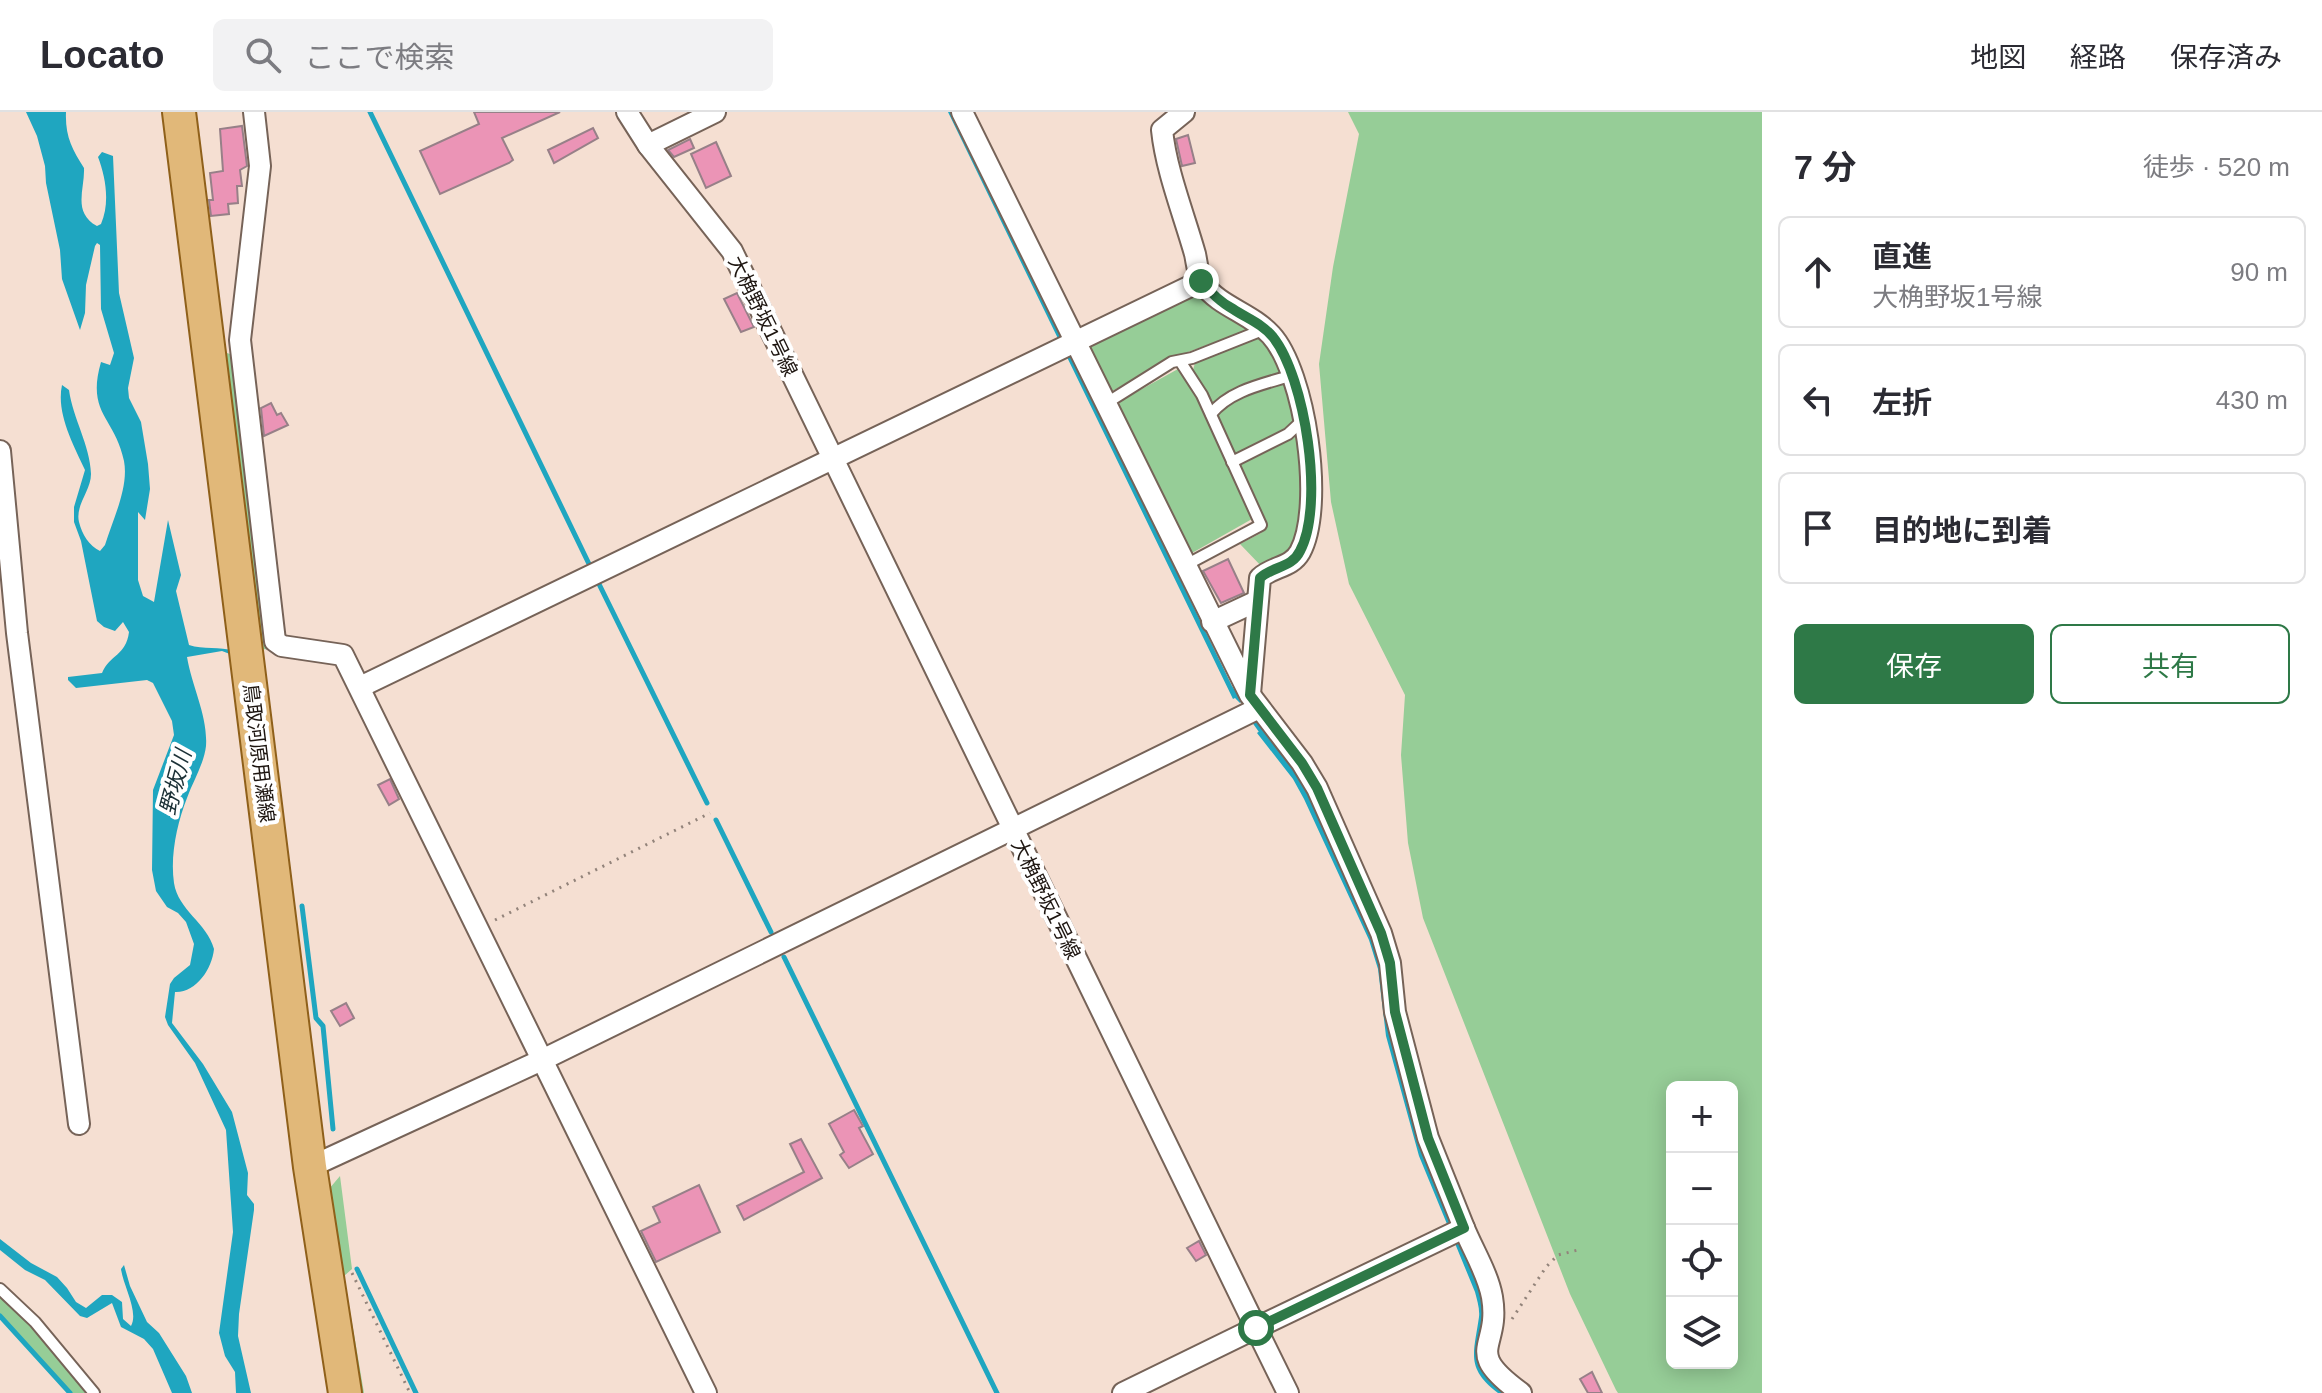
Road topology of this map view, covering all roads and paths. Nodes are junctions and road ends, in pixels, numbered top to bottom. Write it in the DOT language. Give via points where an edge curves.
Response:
graph roads {
  1 [pos="254,112"];
  2 [pos="627,112"];
  3 [pos="715,112"];
  4 [pos="962,112"];
  5 [pos="1184,112"];
  6 [pos="183,114"];
  7 [pos="648,145"];
  8 [pos="1201,281"];
  9 [pos="1265,329"];
  10 [pos="1074,342"];
  11 [pos="1180,361"];
  12 [pos="1293,375"];
  13 [pos="1105,404"];
  14 [pos="1211,414"];
  15 [pos="1303,420"];
  16 [pos="0,451"];
  17 [pos="831,458"];
  18 [pos="1232,462"];
  19 [pos="1184,566"];
  20 [pos="1257,601"];
  21 [pos="1212,622"];
  22 [pos="360,687"];
  23 [pos="1254,702"];
  24 [pos="710,813"];
  25 [pos="1012,830"];
  26 [pos="479,928"];
  27 [pos="544,1059"];
  28 [pos="79,1124"];
  29 [pos="310,1167"];
  30 [pos="1464,1228"];
  31 [pos="1578,1250"];
  32 [pos="352,1273"];
  33 [pos="0,1289"];
  34 [pos="1512,1320"];
  35 [pos="1256,1328"];
  36 [pos="94,1393"];
  37 [pos="345,1393"];
  38 [pos="410,1393"];
  39 [pos="706,1393"];
  40 [pos="1123,1393"];
  41 [pos="1288,1393"];
  42 [pos="1521,1393"];
  1 -- 22 [label="street" via="260,166 240,340 273,635 282,646 343,655"];
  2 -- 7 [label="street, 大桷野坂1号線"];
  3 -- 7 [label="street"];
  4 -- 10 [label="street"];
  5 -- 8 [label="street" via="1162,130"];
  6 -- 29 [label="main road, 鳥取河原用瀬線"];
  7 -- 17 [label="street, 大桷野坂1号線" via="732,251"];
  8 -- 9 [label="street"];
  8 -- 10 [label="street"];
  9 -- 11 [label="lane"];
  9 -- 12 [label="street" via="1285,354"];
  10 -- 13 [label="street"];
  10 -- 17 [label="street"];
  11 -- 13 [label="lane"];
  11 -- 14 [label="lane"];
  12 -- 14 [label="lane" via="1234,395"];
  12 -- 15 [label="street"];
  13 -- 19 [label="street"];
  14 -- 18 [label="lane"];
  15 -- 18 [label="lane" via="1288,434"];
  15 -- 20 [label="street" via="1312,494 1306,535 1292,562 1260,578"];
  16 -- 28 [label="street" via="19,648"];
  17 -- 22 [label="street"];
  17 -- 25 [label="street, 大桷野坂1号線"];
  18 -- 19 [label="lane" via="1261,525"];
  19 -- 21 [label="street"];
  20 -- 21 [label="street"];
  20 -- 23 [label="street"];
  21 -- 23 [label="street"];
  22 -- 26 [label="street"];
  23 -- 25 [label="street"];
  23 -- 30 [label="street" via="1317,788 1381,933 1395,1012 1428,1138"];
  24 -- 26 [label="path"];
  25 -- 27 [label="street"];
  25 -- 35 [label="street, 大桷野坂1号線"];
  26 -- 27 [label="street"];
  27 -- 29 [label="street"];
  27 -- 39 [label="street"];
  29 -- 37 [label="main road, 鳥取河原用瀬線"];
  30 -- 35 [label="street"];
  30 -- 42 [label="street" via="1492,1300 1488,1362"];
  31 -- 34 [label="path" via="1558,1255 1546,1267"];
  32 -- 38 [label="path"];
  33 -- 36 [label="lane"];
  35 -- 40 [label="street"];
  35 -- 41 [label="street, 大桷野坂1号線"];
}
